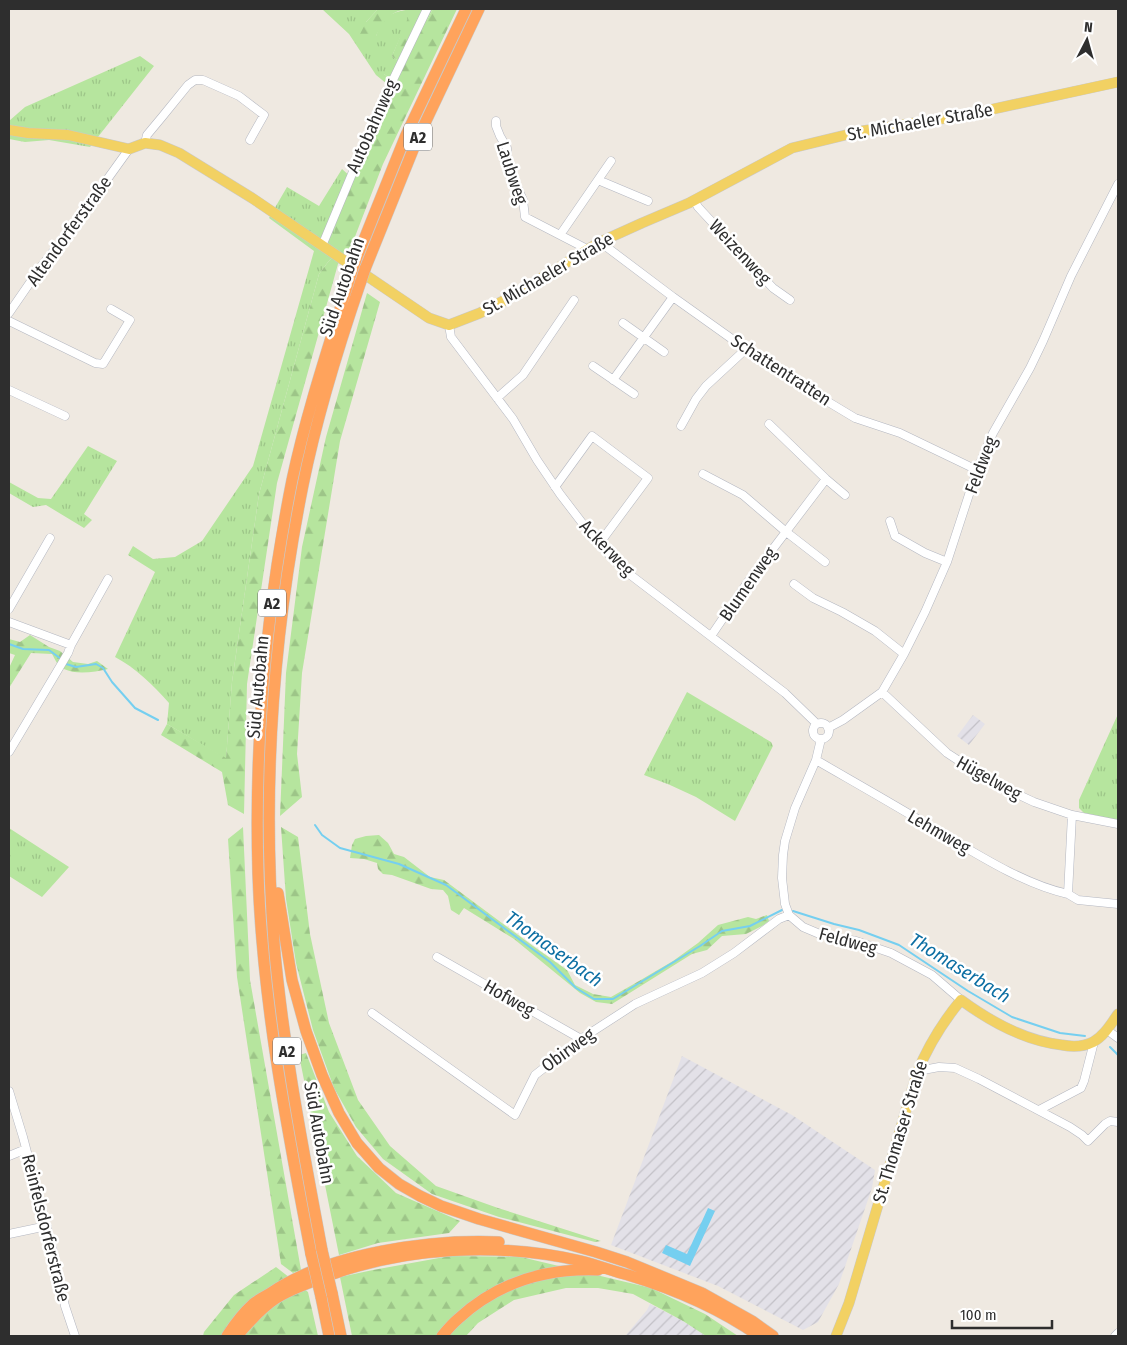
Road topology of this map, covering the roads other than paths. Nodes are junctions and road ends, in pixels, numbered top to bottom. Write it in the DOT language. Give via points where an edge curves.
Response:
graph roads {
  1 [pos="428,9"];
  2 [pos="466,9"];
  3 [pos="479,9"];
  4 [pos="1118,82"];
  5 [pos="496,120"];
  6 [pos="9,130"];
  7 [pos="250,140"];
  8 [pos="145,144"];
  9 [pos="129,149"];
  10 [pos="612,161"];
  11 [pos="598,180"];
  12 [pos="1118,184"];
  13 [pos="694,200"];
  14 [pos="648,201"];
  15 [pos="560,235"];
  16 [pos="600,242"];
  17 [pos="322,246"];
  18 [pos="587,249"];
  19 [pos="356,277"];
  20 [pos="673,296"];
  21 [pos="574,300"];
  22 [pos="790,300"];
  23 [pos="111,309"];
  24 [pos="9,313"];
  25 [pos="9,321"];
  26 [pos="623,323"];
  27 [pos="449,325"];
  28 [pos="644,338"];
  29 [pos="746,349"];
  30 [pos="664,352"];
  31 [pos="593,366"];
  32 [pos="613,380"];
  33 [pos="9,390"];
  34 [pos="634,394"];
  35 [pos="497,398"];
  36 [pos="65,416"];
  37 [pos="769,424"];
  38 [pos="681,426"];
  39 [pos="977,470"];
  40 [pos="704,474"];
  41 [pos="826,479"];
  42 [pos="555,487"];
  43 [pos="845,495"];
  44 [pos="890,522"];
  45 [pos="786,531"];
  46 [pos="50,538"];
  47 [pos="599,544"];
  48 [pos="825,562"];
  49 [pos="947,562"];
  50 [pos="108,579"];
  51 [pos="794,584"];
  52 [pos="9,609"];
  53 [pos="9,622"];
  54 [pos="711,636"];
  55 [pos="71,645"];
  56 [pos="904,654"];
  57 [pos="882,692"];
  58 [pos="817,724"];
  59 [pos="828,728"];
  60 [pos="821,739"];
  61 [pos="9,752"];
  62 [pos="816,760"];
  63 [pos="1072,815"];
  64 [pos="1118,824"];
  65 [pos="270,850"];
  66 [pos="1068,894"];
  67 [pos="1118,904"];
  68 [pos="789,915"];
  69 [pos="437,957"];
  70 [pos="961,1000"];
  71 [pos="372,1013"];
  72 [pos="1118,1014"];
  73 [pos="1107,1030"];
  74 [pos="1118,1038"];
  75 [pos="581,1040"];
  76 [pos="1094,1042"];
  77 [pos="918,1071"];
  78 [pos="9,1092"];
  79 [pos="1039,1110"];
  80 [pos="1118,1122"];
  81 [pos="26,1149"];
  82 [pos="9,1156"];
  83 [pos="47,1226"];
  84 [pos="9,1234"];
  85 [pos="317,1252"];
  86 [pos="612,1271"];
  87 [pos="655,1273"];
  88 [pos="326,1295"];
  89 [pos="1118,1333"];
  90 [pos="836,1335"];
  91 [pos="75,1336"];
  92 [pos="227,1336"];
  93 [pos="237,1336"];
  94 [pos="329,1336"];
  95 [pos="341,1336"];
  96 [pos="442,1336"];
  97 [pos="758,1336"];
  98 [pos="773,1336"];
  99 [pos="1115,1336"];
  1 -- 17 [label="street, Autobahnweg" via="379,108"];
  2 -- 19 [label="highway, Süd Autobahn / A2, bridge" via="406,135 355,262"];
  3 -- 19 [label="highway, Süd Autobahn / A2, bridge" via="417,140 365,269"];
  4 -- 13 [label="main road, St. Michaeler Straße" via="966,114 862,131 792,148"];
  5 -- 15 [label="street, Laubweg" via="507,148 507,163 523,200 525,217"];
  6 -- 9 [label="main road" via="68,135"];
  7 -- 8 [label="street" via="264,115 239,96 203,80 195,80 162,116"];
  8 -- 9 [label="main road"];
  8 -- 17 [label="main road" via="179,154"];
  9 -- 24 [label="street, Altendorferstraße"];
  10 -- 11 [label="street"];
  11 -- 14 [label="street"];
  11 -- 15 [label="street"];
  12 -- 39 [label="street, Feldweg" via="1071,276 1043,342 993,432"];
  13 -- 16 [label="main road, St. Michaeler Straße"];
  13 -- 22 [label="street, Weizenweg" via="760,275"];
  15 -- 18 [label="street, Laubweg"];
  16 -- 18 [label="main road, St. Michaeler Straße"];
  16 -- 20 [label="street, Schattentratten"];
  17 -- 27 [label="main road" via="429,318"];
  18 -- 27 [label="main road, St. Michaeler Straße" via="507,299"];
  19 -- 65 [label="highway, Süd Autobahn / A2" via="304,483 289,561 272,722"];
  19 -- 85 [label="highway, Süd Autobahn / A2" via="316,385 293,478 278,559 260,721 258,873 270,1016 289,1144"];
  20 -- 28 [label="street"];
  20 -- 29 [label="street, Schattentratten"];
  21 -- 35 [label="street" via="523,375"];
  23 -- 25 [label="street" via="130,320 103,364 94,363"];
  26 -- 28 [label="street"];
  27 -- 35 [label="street, Ackerweg" via="451,337"];
  28 -- 30 [label="street"];
  28 -- 32 [label="street"];
  29 -- 38 [label="street" via="706,386"];
  29 -- 39 [label="street, Schattentratten" via="855,418 900,434"];
  31 -- 32 [label="street"];
  32 -- 34 [label="street"];
  33 -- 36 [label="street"];
  35 -- 42 [label="street, Ackerweg"];
  37 -- 41 [label="street"];
  39 -- 49 [label="street, Feldweg"];
  40 -- 45 [label="street, Blumenweg" via="743,495"];
  41 -- 43 [label="street"];
  41 -- 45 [label="street, Blumenweg"];
  42 -- 47 [label="street, Ackerweg"];
  42 -- 47 [label="street" via="592,436 648,478"];
  44 -- 49 [label="street" via="895,536"];
  45 -- 48 [label="street, Blumenweg"];
  45 -- 54 [label="street, Blumenweg"];
  46 -- 52 [label="street"];
  47 -- 54 [label="street, Ackerweg" via="624,570"];
  49 -- 56 [label="street, Feldweg"];
  50 -- 55 [label="street"];
  51 -- 56 [label="street"];
  53 -- 55 [label="street"];
  54 -- 58 [label="street, Ackerweg" via="785,693"];
  55 -- 61 [label="street"];
  56 -- 57 [label="street, Feldweg"];
  57 -- 59 [label="street, Feldweg"];
  57 -- 63 [label="street, Hügelweg" via="946,753 993,783"];
  58 -- 59 [label="street" via="824,723"];
  58 -- 60 [label="street" via="813,733"];
  59 -- 60 [label="street" via="828,735"];
  60 -- 62 [label="street"];
  62 -- 66 [label="street, Lehmweg" via="1022,878"];
  62 -- 68 [label="street" via="785,841 782,878"];
  63 -- 64 [label="street, Hügelweg"];
  63 -- 66 [label="street"];
  65 -- 85 [label="highway, Süd Autobahn / A2" via="274,941 282,1017"];
  65 -- 87 [label="highway" via="277,872 292,980 306,1031 339,1113 357,1143 379,1168 399,1184 441,1206"];
  66 -- 67 [label="street, Lehmweg" via="1078,900"];
  68 -- 70 [label="street, Feldweg" via="803,927 822,935 856,941 892,953 932,976"];
  68 -- 75 [label="street, Obirweg" via="702,973 635,1004"];
  69 -- 75 [label="street, Hofweg"];
  70 -- 76 [label="main road" via="989,1019 1030,1039 1073,1047"];
  70 -- 77 [label="main road, St. Thomaser Straße" via="932,1039"];
  71 -- 75 [label="street, Obirweg" via="515,1114 535,1075"];
  72 -- 73 [label="main road"];
  73 -- 74 [label="street"];
  73 -- 76 [label="main road"];
  76 -- 79 [label="street" via="1081,1088"];
  77 -- 79 [label="street" via="955,1068"];
  77 -- 90 [label="main road, St. Thomaser Straße"];
  78 -- 81 [label="street, Reinfelsdorferstraße"];
  79 -- 80 [label="street" via="1088,1141 1105,1124"];
  81 -- 82 [label="street"];
  81 -- 83 [label="street, Reinfelsdorferstraße"];
  83 -- 84 [label="street"];
  83 -- 91 [label="street, Reinfelsdorferstraße"];
  85 -- 88 [label="highway, Süd Autobahn / A2, bridge"];
  86 -- 93 [label="highway" via="581,1261 492,1249 386,1258 346,1269 275,1299"];
  86 -- 96 [label="highway" via="578,1269 554,1272 512,1284 480,1301"];
  86 -- 97 [label="highway" via="694,1299"];
  87 -- 92 [label="highway" via="572,1251 498,1242 433,1243 389,1250 304,1275 254,1304"];
  87 -- 98 [label="highway" via="702,1293 752,1320"];
  88 -- 94 [label="highway, Süd Autobahn / A2"];
  88 -- 95 [label="highway, Süd Autobahn / A2"];
  89 -- 99 [label="street"];
}
